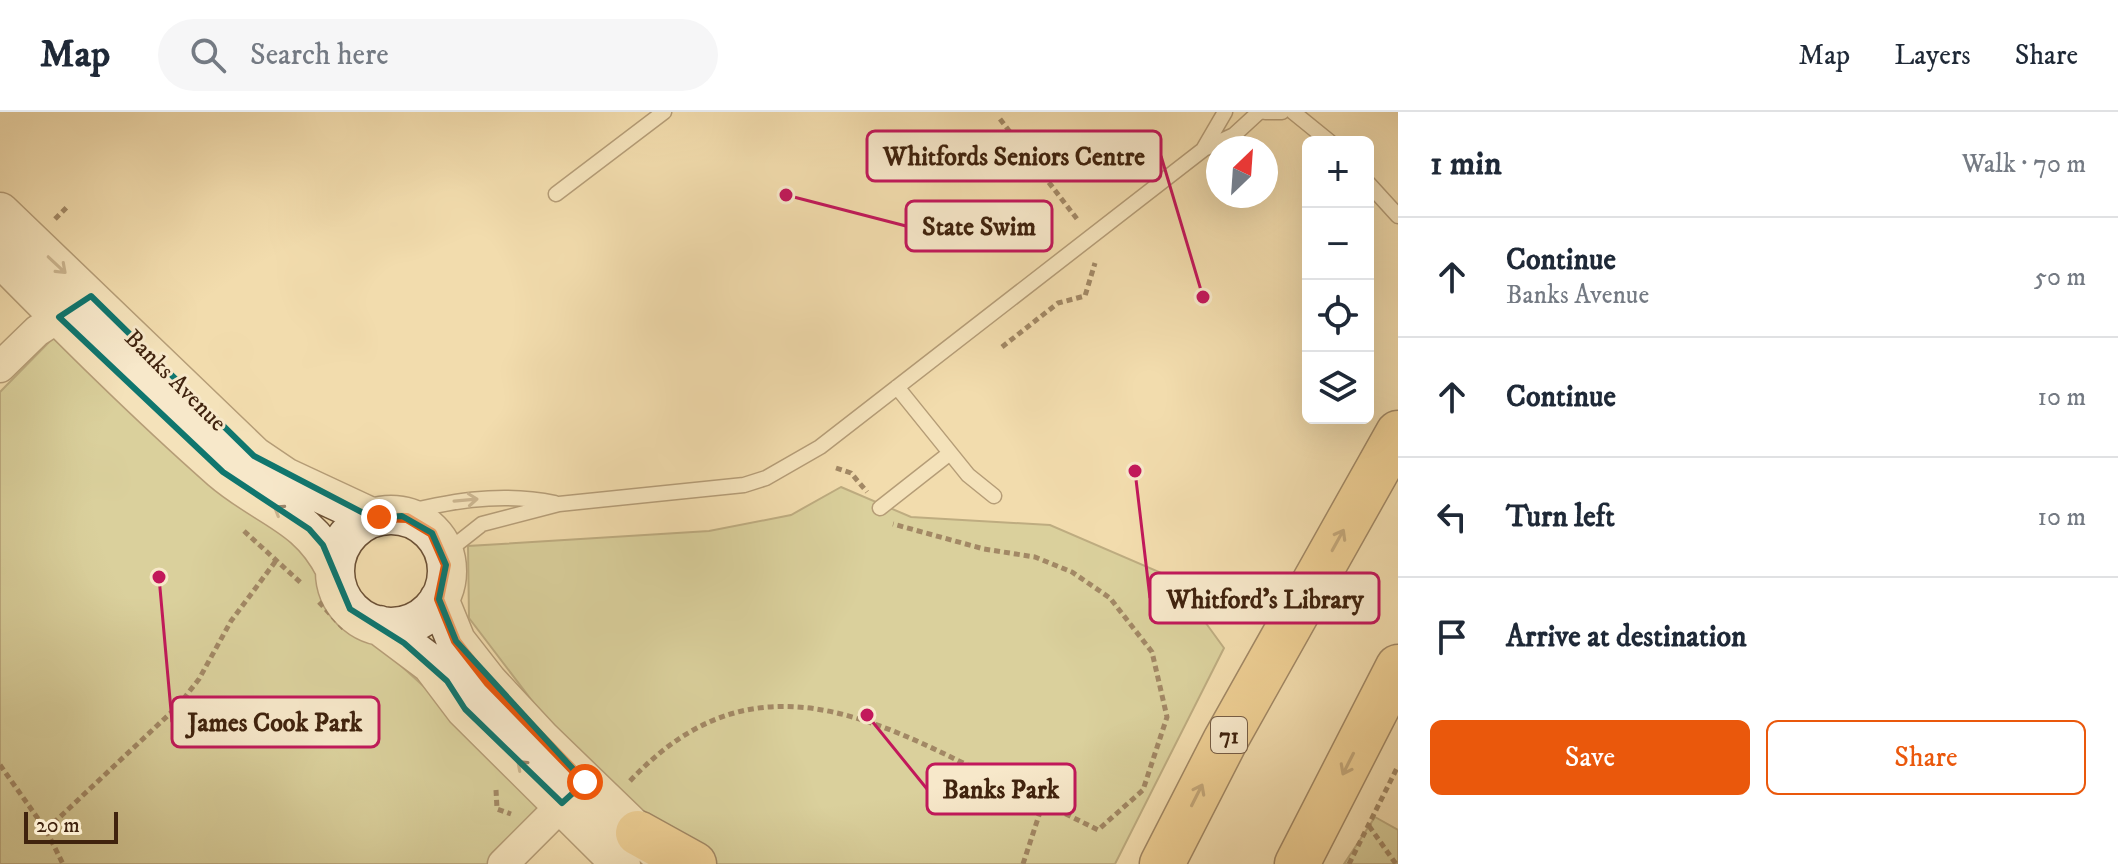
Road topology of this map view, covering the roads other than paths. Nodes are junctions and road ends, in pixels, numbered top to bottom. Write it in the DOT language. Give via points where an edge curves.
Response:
graph roads {
  1 [pos="664,112"];
  2 [pos="1225,112"];
  3 [pos="1262,112"];
  4 [pos="1282,112"];
  5 [pos="1293,112"];
  6 [pos="1323,136"];
  7 [pos="1204,149"];
  8 [pos="1374,190"];
  9 [pos="556,194"];
  10 [pos="0,212"];
  11 [pos="1398,216"];
  12 [pos="0,257"];
  13 [pos="91,296"];
  14 [pos="59,317"];
  15 [pos="0,367"];
  16 [pos="897,387"];
  17 [pos="1398,433"];
  18 [pos="950,453"];
  19 [pos="994,496"];
  20 [pos="559,504"];
  21 [pos="880,508"];
  22 [pos="382,517"];
  23 [pos="444,554"];
  24 [pos="335,569"];
  25 [pos="439,599"];
  26 [pos="363,629"];
  27 [pos="1398,667"];
  28 [pos="563,803"];
  29 [pos="629,848"];
  30 [pos="503,864"];
  31 [pos="671,864"];
  32 [pos="694,864"];
  33 [pos="1162,864"];
  34 [pos="1297,864"];
  1 -- 9 [label="lane"];
  2 -- 7 [label="lane"];
  3 -- 4 [label="lane"];
  3 -- 7 [label="lane" via="1234,135"];
  5 -- 6 [label="lane"];
  7 -- 16 [label="lane"];
  8 -- 11 [label="lane"];
  10 -- 13 [label="street, Banks Avenue, one-way"];
  12 -- 14 [label="street, Banks Avenue"];
  13 -- 14 [label="street"];
  13 -- 22 [label="street, Banks Avenue" via="254,456 285,477"];
  14 -- 15 [label="street"];
  24 -- 14 [label="street, Banks Avenue, one-way" via="309,529 223,472"];
  16 -- 18 [label="lane"];
  16 -- 20 [label="lane" via="820,447 766,478 744,485"];
  33 -- 17 [label="highway, 71, one-way"];
  18 -- 19 [label="lane"];
  18 -- 21 [label="lane"];
  22 -- 20 [label="lane, one-way" via="461,499 523,496"];
  20 -- 23 [label="lane" via="482,524"];
  22 -- 23 [label="street" via="407,518 423,526"];
  22 -- 24 [label="street" via="345,538"];
  23 -- 25 [label="street" via="446,577"];
  24 -- 26 [label="street" via="344,602 363,620"];
  25 -- 26 [label="street" via="413,622"];
  25 -- 28 [label="street" via="456,641 488,682"];
  28 -- 26 [label="street, one-way" via="465,709 431,664"];
  27 -- 34 [label="highway, one-way"];
  28 -- 29 [label="street"];
  28 -- 30 [label="street"];
  29 -- 31 [label="street"];
  29 -- 32 [label="highway"];
}
